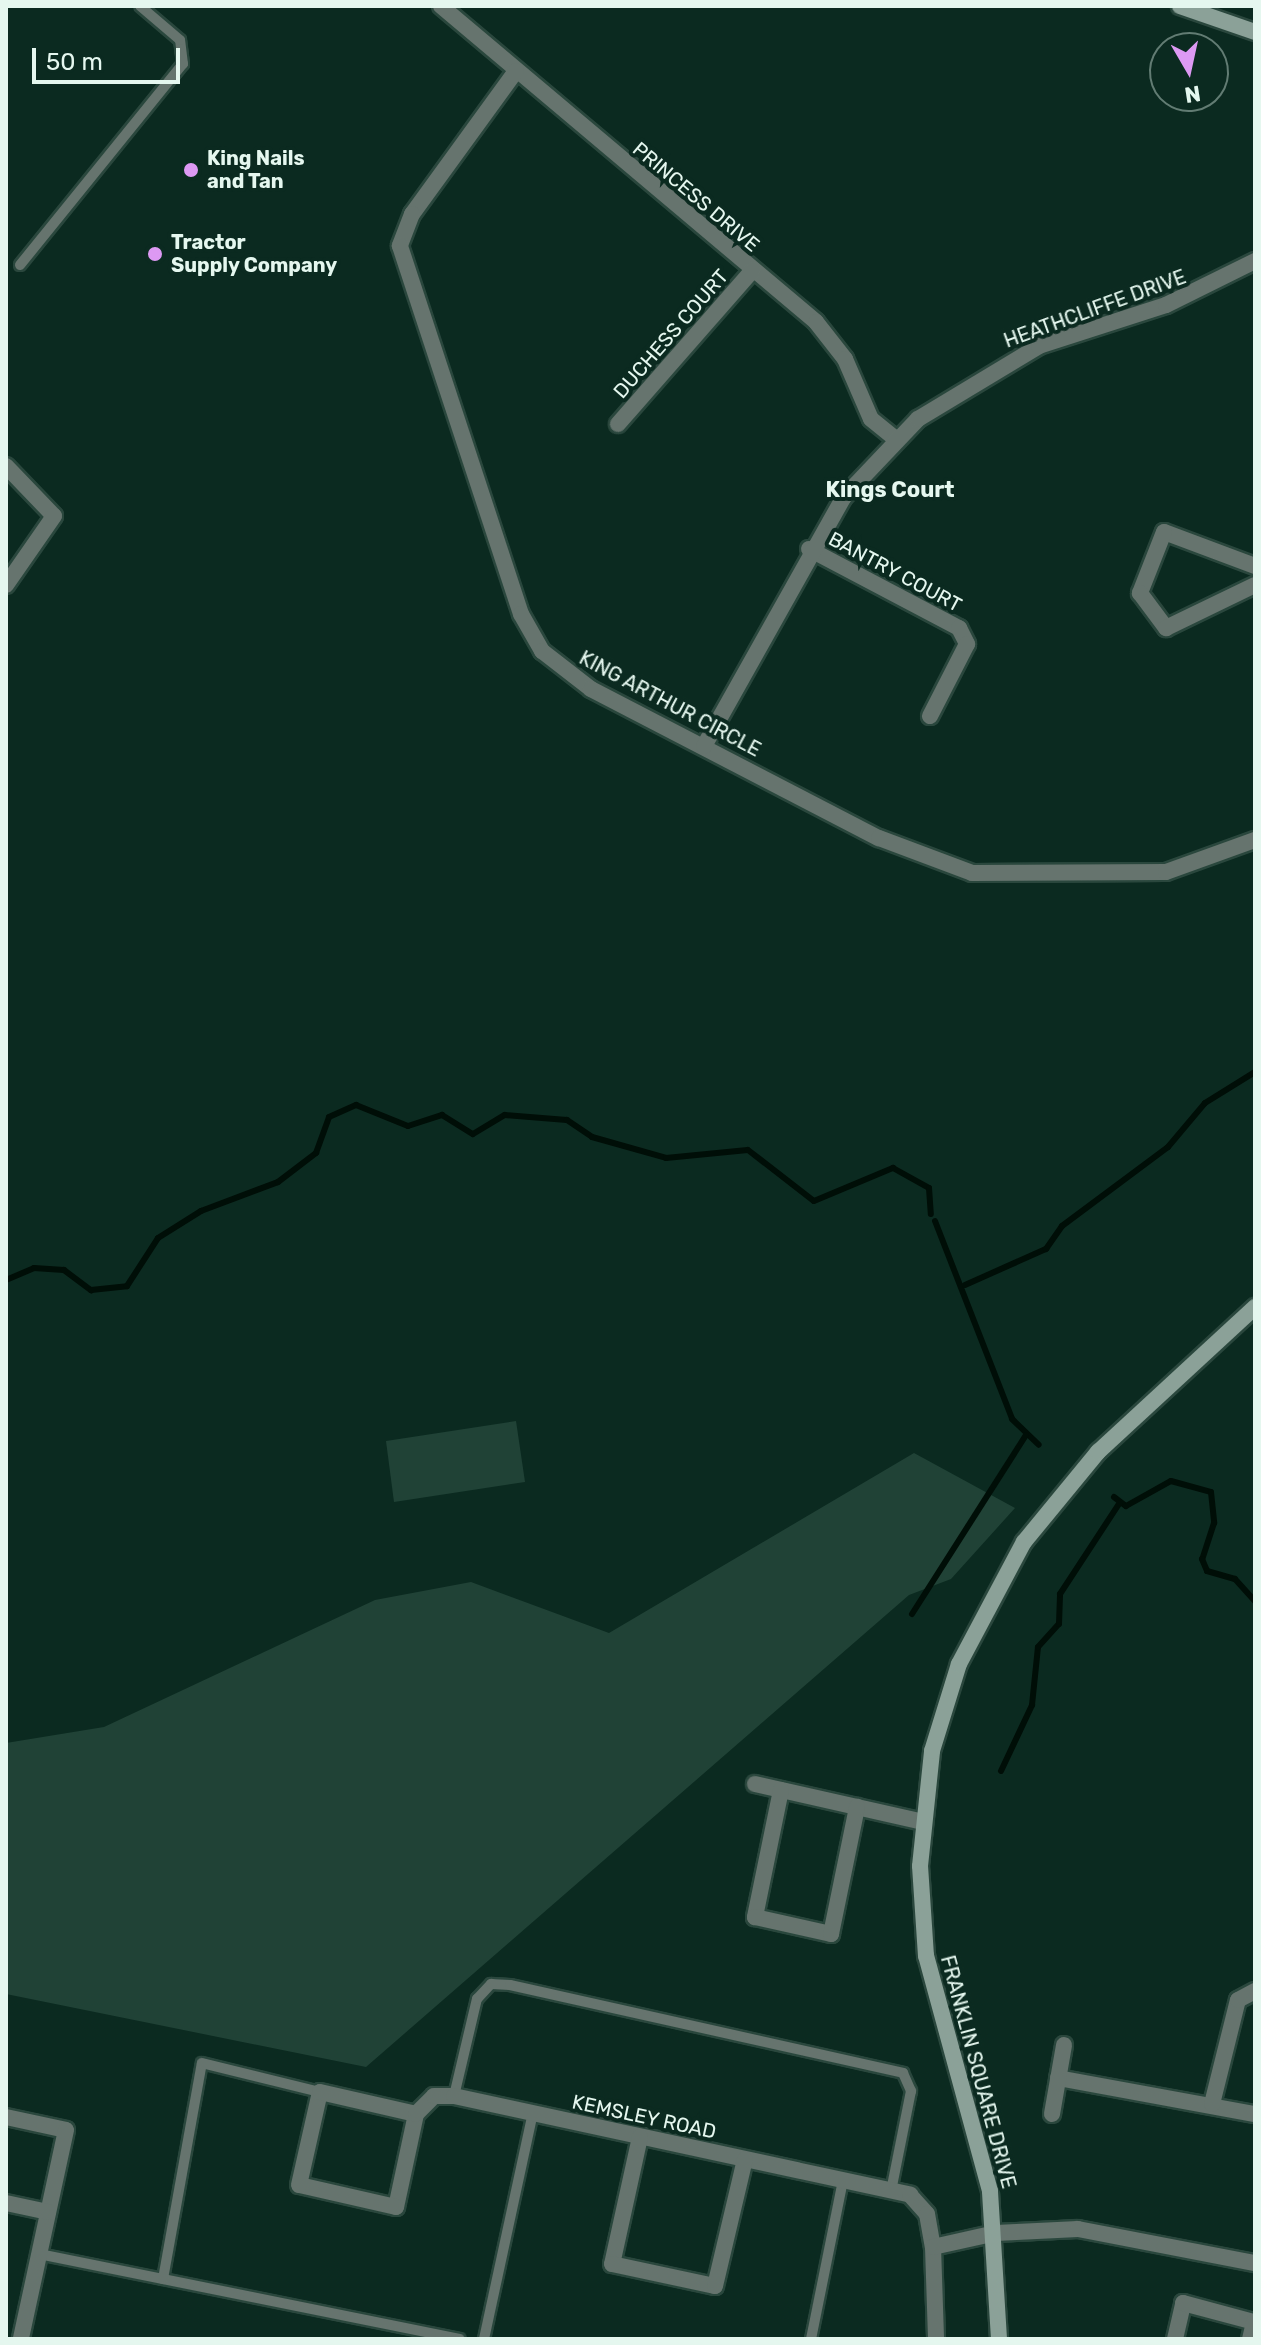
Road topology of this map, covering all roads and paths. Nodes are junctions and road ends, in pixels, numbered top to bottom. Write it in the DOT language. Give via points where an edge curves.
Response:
graph roads {
  1 [pos="140,6"];
  2 [pos="441,6"];
  3 [pos="1180,6"];
  4 [pos="1255,32"];
  5 [pos="516,71"];
  6 [pos="1255,261"];
  7 [pos="20,265"];
  8 [pos="753,270"];
  9 [pos="618,424"];
  10 [pos="897,440"];
  11 [pos="6,466"];
  12 [pos="809,549"];
  13 [pos="1255,566"];
  14 [pos="6,585"];
  15 [pos="1255,585"];
  16 [pos="930,716"];
  17 [pos="704,746"];
  18 [pos="1255,840"];
  19 [pos="1255,1307"];
  20 [pos="755,1784"];
  21 [pos="781,1790"];
  22 [pos="857,1807"];
  23 [pos="923,1822"];
  24 [pos="1255,1991"];
  25 [pos="1064,2045"];
  26 [pos="1058,2078"];
  27 [pos="320,2092"];
  28 [pos="454,2096"];
  29 [pos="1212,2104"];
  30 [pos="533,2113"];
  31 [pos="416,2114"];
  32 [pos="1052,2114"];
  33 [pos="1255,2114"];
  34 [pos="6,2117"];
  35 [pos="640,2137"];
  36 [pos="745,2159"];
  37 [pos="843,2180"];
  38 [pos="891,2191"];
  39 [pos="6,2203"];
  40 [pos="48,2212"];
  41 [pos="996,2233"];
  42 [pos="933,2247"];
  43 [pos="39,2254"];
  44 [pos="1255,2263"];
  45 [pos="163,2279"];
  46 [pos="21,2339"];
  47 [pos="460,2339"];
  48 [pos="484,2339"];
  49 [pos="811,2339"];
  50 [pos="936,2339"];
  51 [pos="999,2339"];
  52 [pos="1175,2339"];
  53 [pos="1250,2339"];
  1 -- 7 [label="lane" via="180,40 183,64"];
  2 -- 5 [label="street, PRINCESS DRIVE"];
  3 -- 4 [label="street"];
  5 -- 8 [label="street, PRINCESS DRIVE"];
  5 -- 17 [label="street, KING ARTHUR CIRCLE" via="412,214 400,246 403,264 529,632 570,675"];
  6 -- 10 [label="street, HEATHCLIFFE DRIVE" via="1217,284 999,365"];
  8 -- 9 [label="street, DUCHESS COURT"];
  8 -- 10 [label="street, PRINCESS DRIVE" via="834,341 871,419"];
  10 -- 12 [label="street, HEATHCLIFFE DRIVE" via="843,498"];
  11 -- 14 [label="street" via="54,516"];
  12 -- 16 [label="street, BANTRY COURT" via="959,628 967,644"];
  12 -- 17 [label="street, HEATHCLIFFE DRIVE"];
  13 -- 15 [label="street" via="1164,532 1140,593 1166,628"];
  17 -- 18 [label="street, KING ARTHUR CIRCLE" via="879,838 972,873 1166,872"];
  19 -- 23 [label="street, FRANKLIN SQUARE DRIVE" via="1098,1452 1002,1576 944,1708"];
  20 -- 21 [label="street"];
  21 -- 22 [label="street"];
  21 -- 22 [label="street" via="755,1917 831,1934"];
  22 -- 23 [label="street"];
  23 -- 41 [label="street, FRANKLIN SQUARE DRIVE" via="926,1956"];
  24 -- 29 [label="street" via="1238,2000"];
  25 -- 26 [label="street"];
  26 -- 29 [label="street"];
  26 -- 32 [label="street"];
  27 -- 31 [label="street"];
  27 -- 31 [label="street" via="299,2185 396,2207"];
  27 -- 45 [label="lane" via="202,2063"];
  28 -- 30 [label="street, KEMSLEY ROAD"];
  28 -- 31 [label="street" via="434,2096"];
  28 -- 38 [label="lane" via="477,1999 491,1984 510,1985 903,2073 911,2091"];
  29 -- 33 [label="street"];
  30 -- 35 [label="street, KEMSLEY ROAD"];
  30 -- 48 [label="lane"];
  34 -- 40 [label="street" via="66,2130"];
  35 -- 36 [label="street, KEMSLEY ROAD"];
  35 -- 36 [label="street" via="612,2264 715,2286"];
  36 -- 37 [label="street, KEMSLEY ROAD"];
  37 -- 38 [label="street, KEMSLEY ROAD"];
  37 -- 49 [label="lane"];
  38 -- 42 [label="street, KEMSLEY ROAD" via="910,2195 927,2214"];
  39 -- 40 [label="street"];
  40 -- 43 [label="street"];
  41 -- 42 [label="street"];
  41 -- 44 [label="street" via="1103,2231"];
  41 -- 51 [label="street, FRANKLIN SQUARE DRIVE"];
  42 -- 50 [label="street, KEMSLEY ROAD"];
  43 -- 45 [label="lane"];
  43 -- 46 [label="street"];
  45 -- 47 [label="lane"];
  52 -- 53 [label="street" via="1183,2303 1254,2322"];
}
